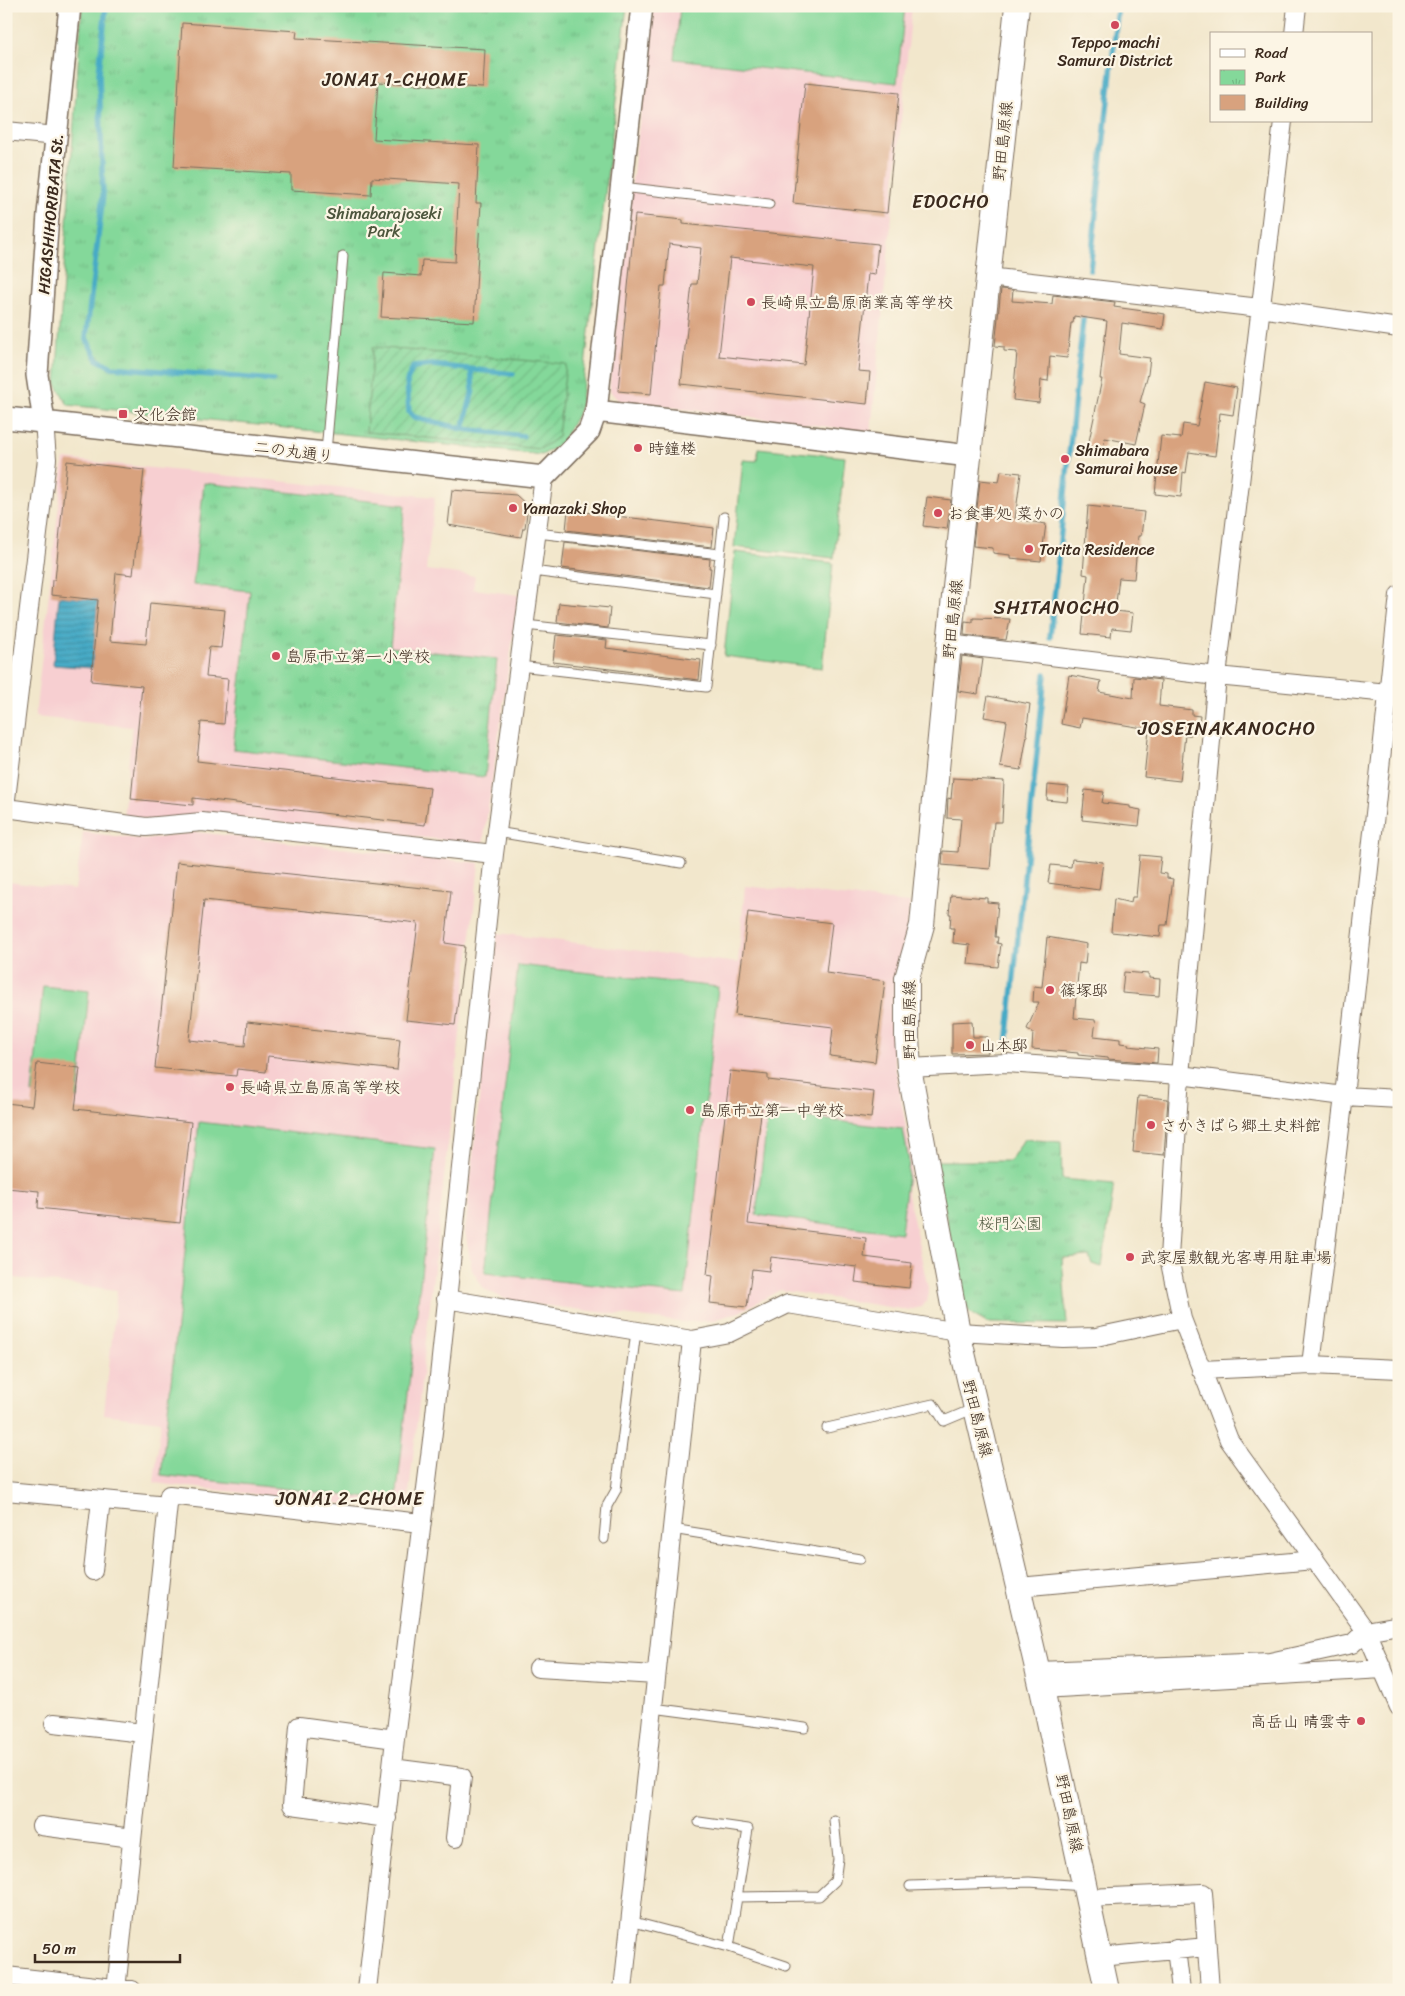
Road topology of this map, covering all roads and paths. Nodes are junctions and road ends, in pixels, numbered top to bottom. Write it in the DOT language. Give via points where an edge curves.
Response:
graph roads {
  1 [pos="70,6"];
  2 [pos="642,6"];
  3 [pos="1017,6"];
  4 [pos="1297,6"];
  5 [pos="1294,32"];
  6 [pos="1283,122"];
  7 [pos="6,131"];
  8 [pos="56,136"];
  9 [pos="622,187"];
  10 [pos="769,204"];
  11 [pos="344,256"];
  12 [pos="988,277"];
  13 [pos="1260,308"];
  14 [pos="1399,328"];
  15 [pos="596,411"];
  16 [pos="6,418"];
  17 [pos="44,422"];
  18 [pos="326,455"];
  19 [pos="969,456"];
  20 [pos="544,477"];
  21 [pos="724,517"];
  22 [pos="537,533"];
  23 [pos="720,554"];
  24 [pos="532,571"];
  25 [pos="716,594"];
  26 [pos="1399,595"];
  27 [pos="524,625"];
  28 [pos="949,644"];
  29 [pos="711,645"];
  30 [pos="519,666"];
  31 [pos="1217,676"];
  32 [pos="1393,694"];
  33 [pos="6,799"];
  34 [pos="6,808"];
  35 [pos="497,832"];
  36 [pos="494,854"];
  37 [pos="681,863"];
  38 [pos="909,1068"];
  39 [pos="1180,1075"];
  40 [pos="1344,1096"];
  41 [pos="1399,1099"];
  42 [pos="446,1299"];
  43 [pos="1182,1319"];
  44 [pos="636,1331"];
  45 [pos="958,1332"];
  46 [pos="692,1340"];
  47 [pos="1311,1365"];
  48 [pos="1399,1368"];
  49 [pos="1200,1370"];
  50 [pos="976,1408"];
  51 [pos="827,1428"];
  52 [pos="6,1491"];
  53 [pos="101,1500"];
  54 [pos="168,1506"];
  55 [pos="422,1523"];
  56 [pos="672,1529"];
  57 [pos="604,1539"];
  58 [pos="860,1559"];
  59 [pos="1314,1560"];
  60 [pos="93,1571"];
  61 [pos="1020,1587"];
  62 [pos="1399,1625"];
  63 [pos="1366,1631"];
  64 [pos="538,1668"];
  65 [pos="1382,1669"];
  66 [pos="656,1674"];
  67 [pos="1040,1680"];
  68 [pos="1399,1707"];
  69 [pos="653,1708"];
  70 [pos="54,1723"];
  71 [pos="805,1728"];
  72 [pos="143,1733"];
  73 [pos="395,1739"];
  74 [pos="392,1768"];
  75 [pos="386,1818"];
  76 [pos="834,1820"];
  77 [pos="699,1822"];
  78 [pos="41,1826"];
  79 [pos="132,1838"];
  80 [pos="455,1838"];
  81 [pos="910,1886"];
  82 [pos="1087,1892"];
  83 [pos="737,1897"];
  84 [pos="630,1921"];
  85 [pos="729,1947"];
  86 [pos="1207,1947"];
  87 [pos="1176,1949"];
  88 [pos="1100,1957"];
  89 [pos="786,1966"];
  90 [pos="6,1976"];
  91 [pos="122,1989"];
  92 [pos="367,1990"];
  93 [pos="623,1990"];
  94 [pos="1107,1990"];
  95 [pos="1181,1990"];
  96 [pos="1210,1990"];
  1 -- 8 [label="street, HIGASHIHORIBATA St."];
  2 -- 9 [label="street"];
  3 -- 12 [label="main road, 野田島原線"];
  4 -- 5 [label="street"];
  6 -- 13 [label="street"];
  7 -- 8 [label="street"];
  8 -- 17 [label="street, HIGASHIHORIBATA St." via="38,375"];
  9 -- 10 [label="lane"];
  9 -- 15 [label="street"];
  11 -- 18 [label="lane"];
  12 -- 13 [label="street"];
  12 -- 19 [label="main road, 野田島原線"];
  13 -- 14 [label="street"];
  13 -- 31 [label="street"];
  15 -- 19 [label="street"];
  15 -- 20 [label="street" via="589,431"];
  16 -- 17 [label="street, 二の丸通り"];
  17 -- 18 [label="street, 二の丸通り"];
  17 -- 33 [label="street" via="47,459"];
  18 -- 20 [label="street, 二の丸通り"];
  19 -- 28 [label="main road, 野田島原線"];
  20 -- 22 [label="street"];
  21 -- 23 [label="lane"];
  22 -- 23 [label="lane"];
  22 -- 24 [label="street"];
  23 -- 25 [label="lane"];
  24 -- 25 [label="lane"];
  24 -- 27 [label="street"];
  25 -- 29 [label="lane"];
  26 -- 32 [label="street"];
  27 -- 29 [label="lane"];
  27 -- 30 [label="street"];
  28 -- 31 [label="street"];
  28 -- 38 [label="main road, 野田島原線" via="922,925 907,978"];
  29 -- 30 [label="lane" via="706,687"];
  30 -- 35 [label="street"];
  31 -- 32 [label="street"];
  31 -- 39 [label="street"];
  32 -- 40 [label="street"];
  34 -- 36 [label="street" via="146,826 202,822"];
  35 -- 36 [label="street"];
  35 -- 37 [label="lane"];
  36 -- 42 [label="street"];
  38 -- 39 [label="street" via="1006,1063"];
  38 -- 45 [label="main road, 野田島原線"];
  39 -- 40 [label="street"];
  39 -- 43 [label="street" via="1169,1258"];
  40 -- 41 [label="street"];
  40 -- 47 [label="street"];
  42 -- 44 [label="street"];
  42 -- 55 [label="street"];
  43 -- 45 [label="street" via="1096,1337"];
  43 -- 49 [label="street"];
  44 -- 46 [label="street"];
  44 -- 57 [label="lane" via="616,1490 607,1506"];
  45 -- 46 [label="street" via="788,1304 729,1333"];
  45 -- 50 [label="main road, 野田島原線"];
  46 -- 56 [label="street"];
  47 -- 48 [label="street"];
  47 -- 49 [label="street"];
  49 -- 59 [label="street" via="1229,1440"];
  50 -- 51 [label="lane" via="944,1421 933,1404"];
  50 -- 61 [label="main road, 野田島原線"];
  52 -- 53 [label="street"];
  53 -- 54 [label="street"];
  53 -- 60 [label="street"];
  54 -- 55 [label="street" via="169,1495"];
  54 -- 72 [label="street"];
  55 -- 73 [label="street"];
  56 -- 58 [label="lane"];
  56 -- 66 [label="street"];
  59 -- 61 [label="street"];
  59 -- 63 [label="street"];
  61 -- 67 [label="main road, 野田島原線"];
  62 -- 63 [label="street"];
  63 -- 65 [label="street"];
  63 -- 67 [label="street" via="1352,1644 1270,1662"];
  64 -- 66 [label="street"];
  65 -- 67 [label="street"];
  65 -- 68 [label="street"];
  66 -- 69 [label="street"];
  67 -- 82 [label="main road, 野田島原線"];
  69 -- 71 [label="lane"];
  69 -- 84 [label="street"];
  70 -- 72 [label="street"];
  72 -- 79 [label="street"];
  73 -- 74 [label="street"];
  73 -- 75 [label="street" via="299,1726 292,1805"];
  74 -- 75 [label="street"];
  74 -- 80 [label="street" via="462,1777"];
  75 -- 92 [label="street"];
  76 -- 83 [label="lane" via="838,1859 835,1881 819,1896"];
  77 -- 83 [label="lane" via="748,1829"];
  78 -- 79 [label="street"];
  79 -- 91 [label="street"];
  81 -- 82 [label="lane" via="1030,1882"];
  82 -- 86 [label="street" via="1203,1893"];
  82 -- 88 [label="main road, 野田島原線"];
  83 -- 85 [label="lane"];
  84 -- 85 [label="lane"];
  84 -- 93 [label="street"];
  85 -- 89 [label="lane"];
  86 -- 87 [label="street"];
  86 -- 96 [label="street"];
  87 -- 88 [label="street"];
  87 -- 95 [label="street"];
  88 -- 94 [label="main road, 野田島原線"];
  90 -- 91 [label="street"];
}
